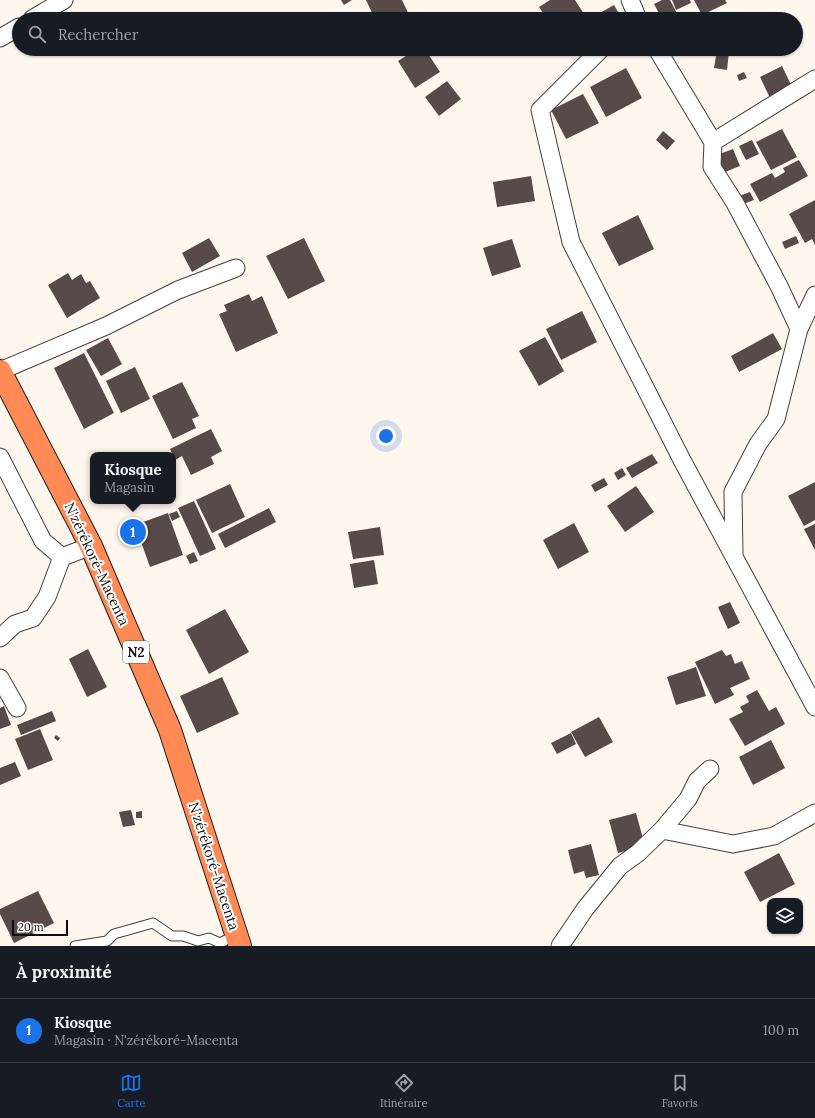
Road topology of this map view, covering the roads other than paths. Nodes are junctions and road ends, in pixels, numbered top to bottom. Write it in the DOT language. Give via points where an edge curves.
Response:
graph roads {
  1 [pos="64,0"];
  2 [pos="44,12"];
  3 [pos="12,30"];
  4 [pos="0,38"];
  5 [pos="594,56"];
  6 [pos="661,56"];
  7 [pos="815,79"];
  8 [pos="713,142"];
  9 [pos="236,268"];
  10 [pos="815,295"];
  11 [pos="799,329"];
  12 [pos="0,371"];
  13 [pos="0,457"];
  14 [pos="91,546"];
  15 [pos="734,556"];
  16 [pos="62,557"];
  17 [pos="0,638"];
  18 [pos="0,678"];
  19 [pos="815,707"];
  20 [pos="17,708"];
  21 [pos="710,769"];
  22 [pos="815,813"];
  23 [pos="662,830"];
  24 [pos="238,940"];
  25 [pos="74,946"];
  26 [pos="560,946"];
  1 -- 2 [label="street"];
  3 -- 4 [label="street"];
  5 -- 15 [label="street" via="540,110 571,242"];
  6 -- 8 [label="street"];
  7 -- 8 [label="street"];
  8 -- 11 [label="street" via="712,167 735,203"];
  9 -- 12 [label="street" via="178,290 106,326"];
  10 -- 11 [label="street"];
  11 -- 15 [label="street" via="776,419 758,444 733,492"];
  12 -- 14 [label="highway, N'zérékoré-Macenta / N2"];
  13 -- 16 [label="street" via="42,540"];
  14 -- 16 [label="street"];
  14 -- 24 [label="highway, N'zérékoré-Macenta / N2" via="170,730"];
  15 -- 19 [label="street"];
  16 -- 17 [label="street" via="47,597 33,618 15,624"];
  18 -- 20 [label="street"];
  21 -- 23 [label="street" via="697,781 688,799"];
  22 -- 23 [label="street" via="774,836 733,844"];
  23 -- 26 [label="street" via="620,866"];
  24 -- 25 [label="lane" via="220,943 209,938 198,941 183,936 172,936 153,923 114,934 107,941"];
}
